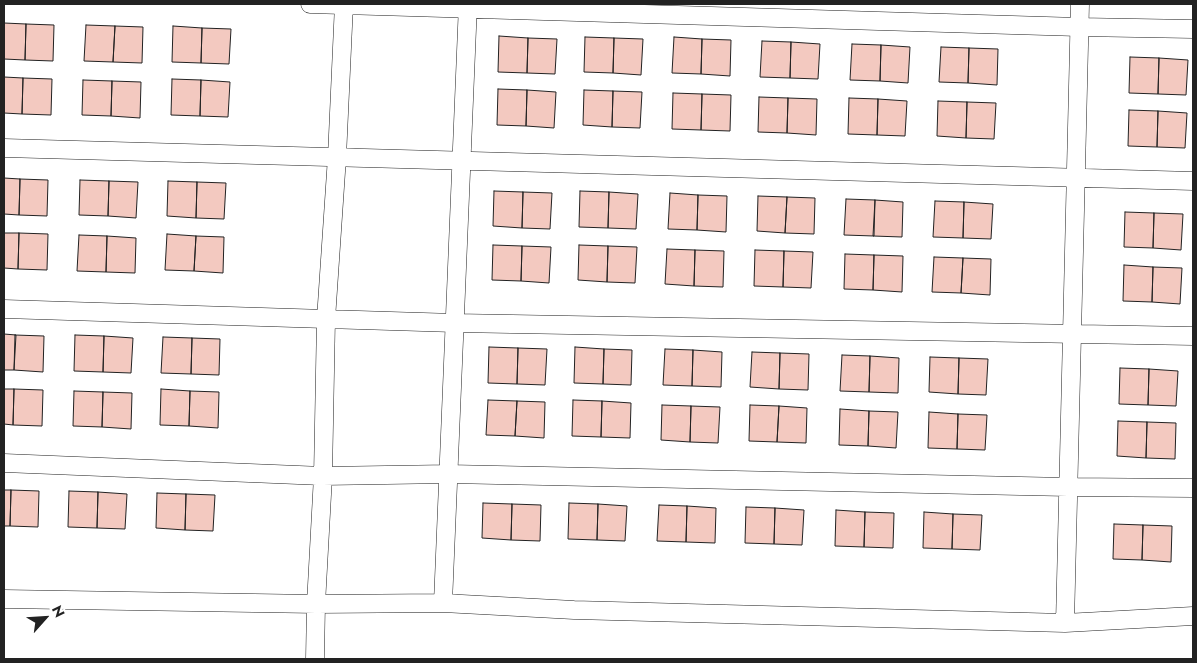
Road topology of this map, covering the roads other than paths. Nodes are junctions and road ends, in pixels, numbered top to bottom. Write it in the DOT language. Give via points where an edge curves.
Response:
graph roads {
  1 [pos="310,4"];
  2 [pos="344,4"];
  3 [pos="1080,4"];
  4 [pos="468,6"];
  5 [pos="1079,27"];
  6 [pos="1193,29"];
  7 [pos="4,148"];
  8 [pos="337,157"];
  9 [pos="462,160"];
  10 [pos="1076,177"];
  11 [pos="1193,181"];
  12 [pos="4,308"];
  13 [pos="326,318"];
  14 [pos="455,323"];
  15 [pos="1072,333"];
  16 [pos="1193,336"];
  17 [pos="4,463"];
  18 [pos="449,474"];
  19 [pos="323,476"];
  20 [pos="1068,487"];
  21 [pos="1193,488"];
  22 [pos="4,599"];
  23 [pos="443,603"];
  24 [pos="316,604"];
  25 [pos="1193,616"];
  26 [pos="1065,624"];
  27 [pos="316,659"];
  1 -- 2 [label="street"];
  2 -- 4 [label="street"];
  2 -- 8 [label="street"];
  3 -- 5 [label="street"];
  4 -- 5 [label="street"];
  4 -- 9 [label="street"];
  5 -- 6 [label="street"];
  5 -- 10 [label="street"];
  7 -- 8 [label="street"];
  8 -- 9 [label="street"];
  8 -- 13 [label="street"];
  9 -- 10 [label="street"];
  9 -- 14 [label="street"];
  10 -- 11 [label="street"];
  10 -- 15 [label="street"];
  12 -- 13 [label="street"];
  13 -- 14 [label="street"];
  13 -- 19 [label="street"];
  14 -- 15 [label="street"];
  14 -- 18 [label="street"];
  15 -- 16 [label="street"];
  15 -- 20 [label="street"];
  17 -- 19 [label="street"];
  18 -- 19 [label="street"];
  18 -- 20 [label="street"];
  18 -- 23 [label="street"];
  19 -- 24 [label="street"];
  20 -- 21 [label="street"];
  20 -- 26 [label="street"];
  22 -- 24 [label="street"];
  23 -- 24 [label="street"];
  23 -- 26 [label="street" via="574,610"];
  24 -- 27 [label="street"];
  25 -- 26 [label="street"];
}
